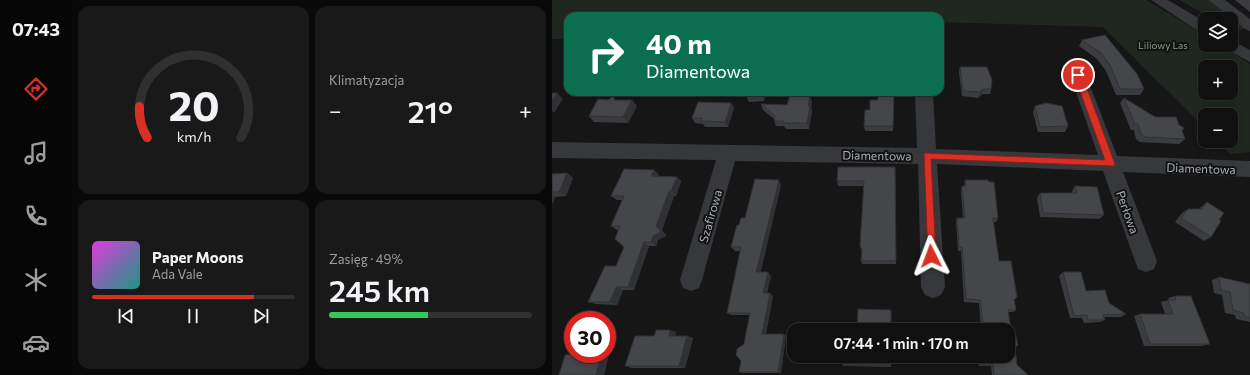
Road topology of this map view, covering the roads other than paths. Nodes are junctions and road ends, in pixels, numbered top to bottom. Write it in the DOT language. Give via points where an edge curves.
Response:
graph roads {
  1 [pos="1158,0"];
  2 [pos="1216,0"];
  3 [pos="1198,25"];
  4 [pos="1250,26"];
  5 [pos="1238,49"];
  6 [pos="1250,57"];
  7 [pos="1078,75"];
  8 [pos="924,96"];
  9 [pos="552,150"];
  10 [pos="728,152"];
  11 [pos="927,156"];
  12 [pos="1110,164"];
  13 [pos="1250,169"];
  14 [pos="1146,261"];
  15 [pos="691,280"];
  16 [pos="933,287"];
  1 -- 3 [label="street"];
  2 -- 4 [label="street"];
  5 -- 6 [label="street"];
  7 -- 12 [label="street, Perłowa"];
  8 -- 11 [label="street"];
  9 -- 10 [label="street, Diamentowa"];
  10 -- 11 [label="street, Diamentowa"];
  10 -- 15 [label="street, Szafirowa"];
  11 -- 12 [label="street, Diamentowa"];
  11 -- 16 [label="street"];
  12 -- 13 [label="street, Diamentowa"];
  12 -- 14 [label="street, Perłowa"];
}
